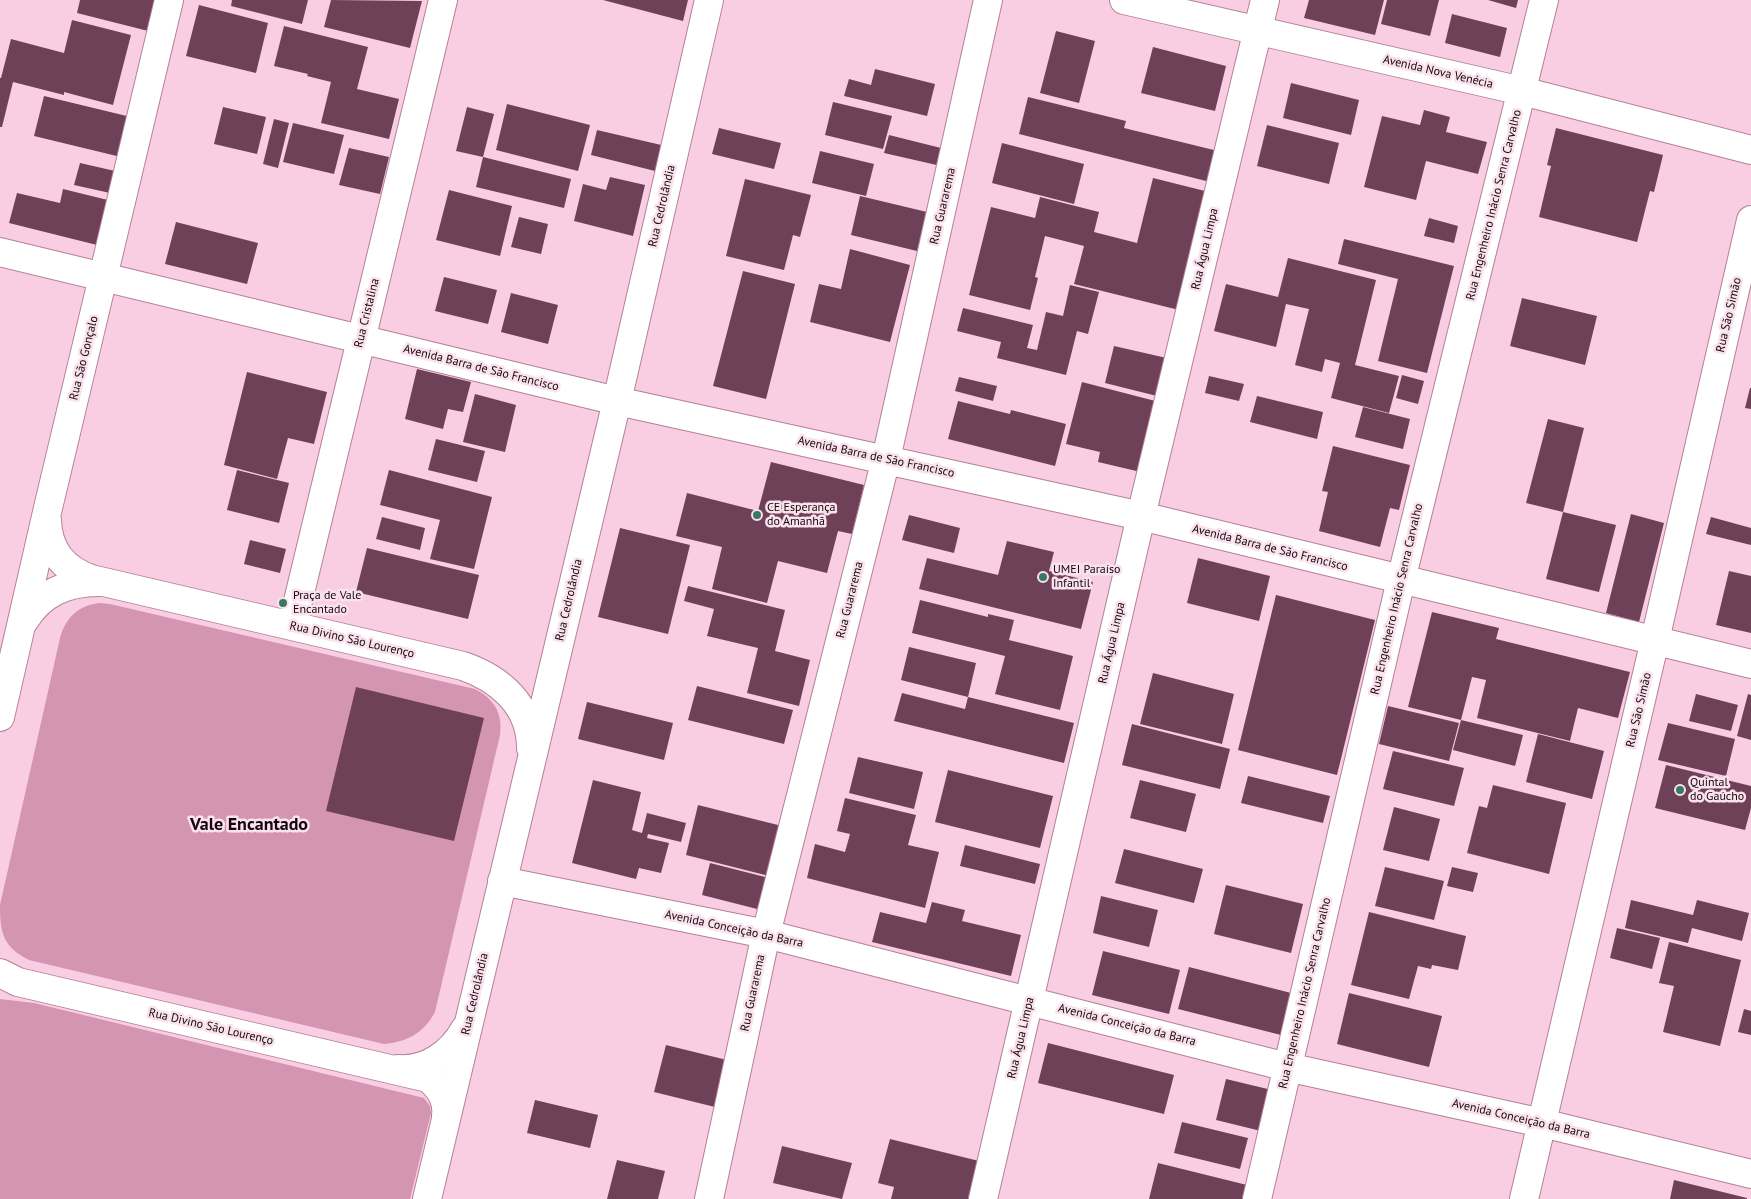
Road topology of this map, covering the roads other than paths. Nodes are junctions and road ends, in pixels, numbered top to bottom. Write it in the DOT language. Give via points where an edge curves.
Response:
graph roads {
  1 [pos="169,0"];
  2 [pos="443,0"];
  3 [pos="709,0"];
  4 [pos="988,0"];
  5 [pos="1124,0"];
  6 [pos="1265,0"];
  7 [pos="1544,0"];
  8 [pos="1257,31"];
  9 [pos="1522,91"];
  10 [pos="1751,150"];
  11 [pos="1751,220"];
  12 [pos="0,252"];
  13 [pos="104,276"];
  14 [pos="360,338"];
  15 [pos="617,401"];
  16 [pos="886,459"];
  17 [pos="48,508"];
  18 [pos="1141,516"];
  19 [pos="1401,580"];
  20 [pos="117,586"];
  21 [pos="22,624"];
  22 [pos="292,626"];
  23 [pos="1655,640"];
  24 [pos="1751,664"];
  25 [pos="0,717"];
  26 [pos="531,760"];
  27 [pos="502,881"];
  28 [pos="766,934"];
  29 [pos="0,972"];
  30 [pos="0,982"];
  31 [pos="36,986"];
  32 [pos="1030,1000"];
  33 [pos="470,1018"];
  34 [pos="1288,1067"];
  35 [pos="386,1068"];
  36 [pos="445,1122"];
  37 [pos="1542,1123"];
  38 [pos="1751,1174"];
  39 [pos="427,1199"];
  40 [pos="709,1199"];
  41 [pos="983,1199"];
  42 [pos="1257,1199"];
  43 [pos="1524,1199"];
  1 -- 13 [label="street, Rua São Gonçalo"];
  2 -- 14 [label="street, Rua Cristalina"];
  3 -- 15 [label="street, Rua Cedrolândia"];
  4 -- 16 [label="street, Rua Guararema"];
  5 -- 8 [label="street, Avenida Nova Venécia"];
  6 -- 8 [label="street, Rua Água Limpa"];
  7 -- 9 [label="street, Rua Engenheiro Inácio Senra Carvalho"];
  8 -- 9 [label="street, Avenida Nova Venécia"];
  8 -- 18 [label="street, Rua Água Limpa"];
  9 -- 10 [label="street, Avenida Nova Venécia"];
  9 -- 19 [label="street, Rua Engenheiro Inácio Senra Carvalho"];
  11 -- 23 [label="street, Rua São Simão"];
  12 -- 13 [label="street, Avenida Barra de São Francisco"];
  13 -- 14 [label="street, Avenida Barra de São Francisco"];
  13 -- 17 [label="street, Rua São Gonçalo"];
  14 -- 15 [label="street, Avenida Barra de São Francisco"];
  14 -- 22 [label="street, Rua Cristalina"];
  15 -- 16 [label="street, Avenida Barra de São Francisco"];
  15 -- 26 [label="street, Rua Cedrolândia"];
  16 -- 18 [label="street, Avenida Barra de São Francisco"];
  16 -- 28 [label="street, Rua Guararema"];
  17 -- 20 [label="street, Rua Divino São Lourenço" via="48,534 58,557 78,575"];
  17 -- 21 [label="street, Rua São Gonçalo"];
  18 -- 19 [label="street, Avenida Barra de São Francisco"];
  18 -- 32 [label="street, Rua Água Limpa"];
  19 -- 23 [label="street, Avenida Barra de São Francisco"];
  19 -- 34 [label="street, Rua Engenheiro Inácio Senra Carvalho"];
  20 -- 21 [label="street, Rua Divino São Lourenço" via="100,582 65,586 40,602"];
  20 -- 22 [label="street, Rua Divino São Lourenço"];
  21 -- 25 [label="street, Rua São Gonçalo"];
  22 -- 26 [label="street, Rua Divino São Lourenço" via="481,672 497,681 521,709 528,725"];
  23 -- 24 [label="street, Avenida Barra de São Francisco"];
  23 -- 37 [label="street, Rua São Simão"];
  26 -- 27 [label="street, Rua Cedrolândia"];
  27 -- 28 [label="street, Avenida Conceição da Barra"];
  27 -- 33 [label="street, Rua Cedrolândia"];
  28 -- 32 [label="street, Avenida Conceição da Barra"];
  28 -- 40 [label="street, Rua Guararema"];
  29 -- 31 [label="street, Rua Divino São Lourenço" via="18,982"];
  30 -- 31 [label="street, Rua Divino São Lourenço"];
  31 -- 35 [label="street, Rua Divino São Lourenço"];
  32 -- 34 [label="street, Avenida Conceição da Barra"];
  32 -- 41 [label="street, Rua Água Limpa"];
  33 -- 35 [label="street, Rua Divino São Lourenço" via="457,1042 436,1060 403,1070"];
  33 -- 36 [label="street, Rua Cedrolândia"];
  34 -- 37 [label="street, Avenida Conceição da Barra"];
  34 -- 42 [label="street, Rua Engenheiro Inácio Senra Carvalho"];
  35 -- 36 [label="street, Rua Divino São Lourenço" via="428,1078 438,1086 447,1109"];
  36 -- 39 [label="street, Rua Cedrolândia"];
  37 -- 38 [label="street, Avenida Conceição da Barra"];
  37 -- 43 [label="street, Rua São Simão"];
}
